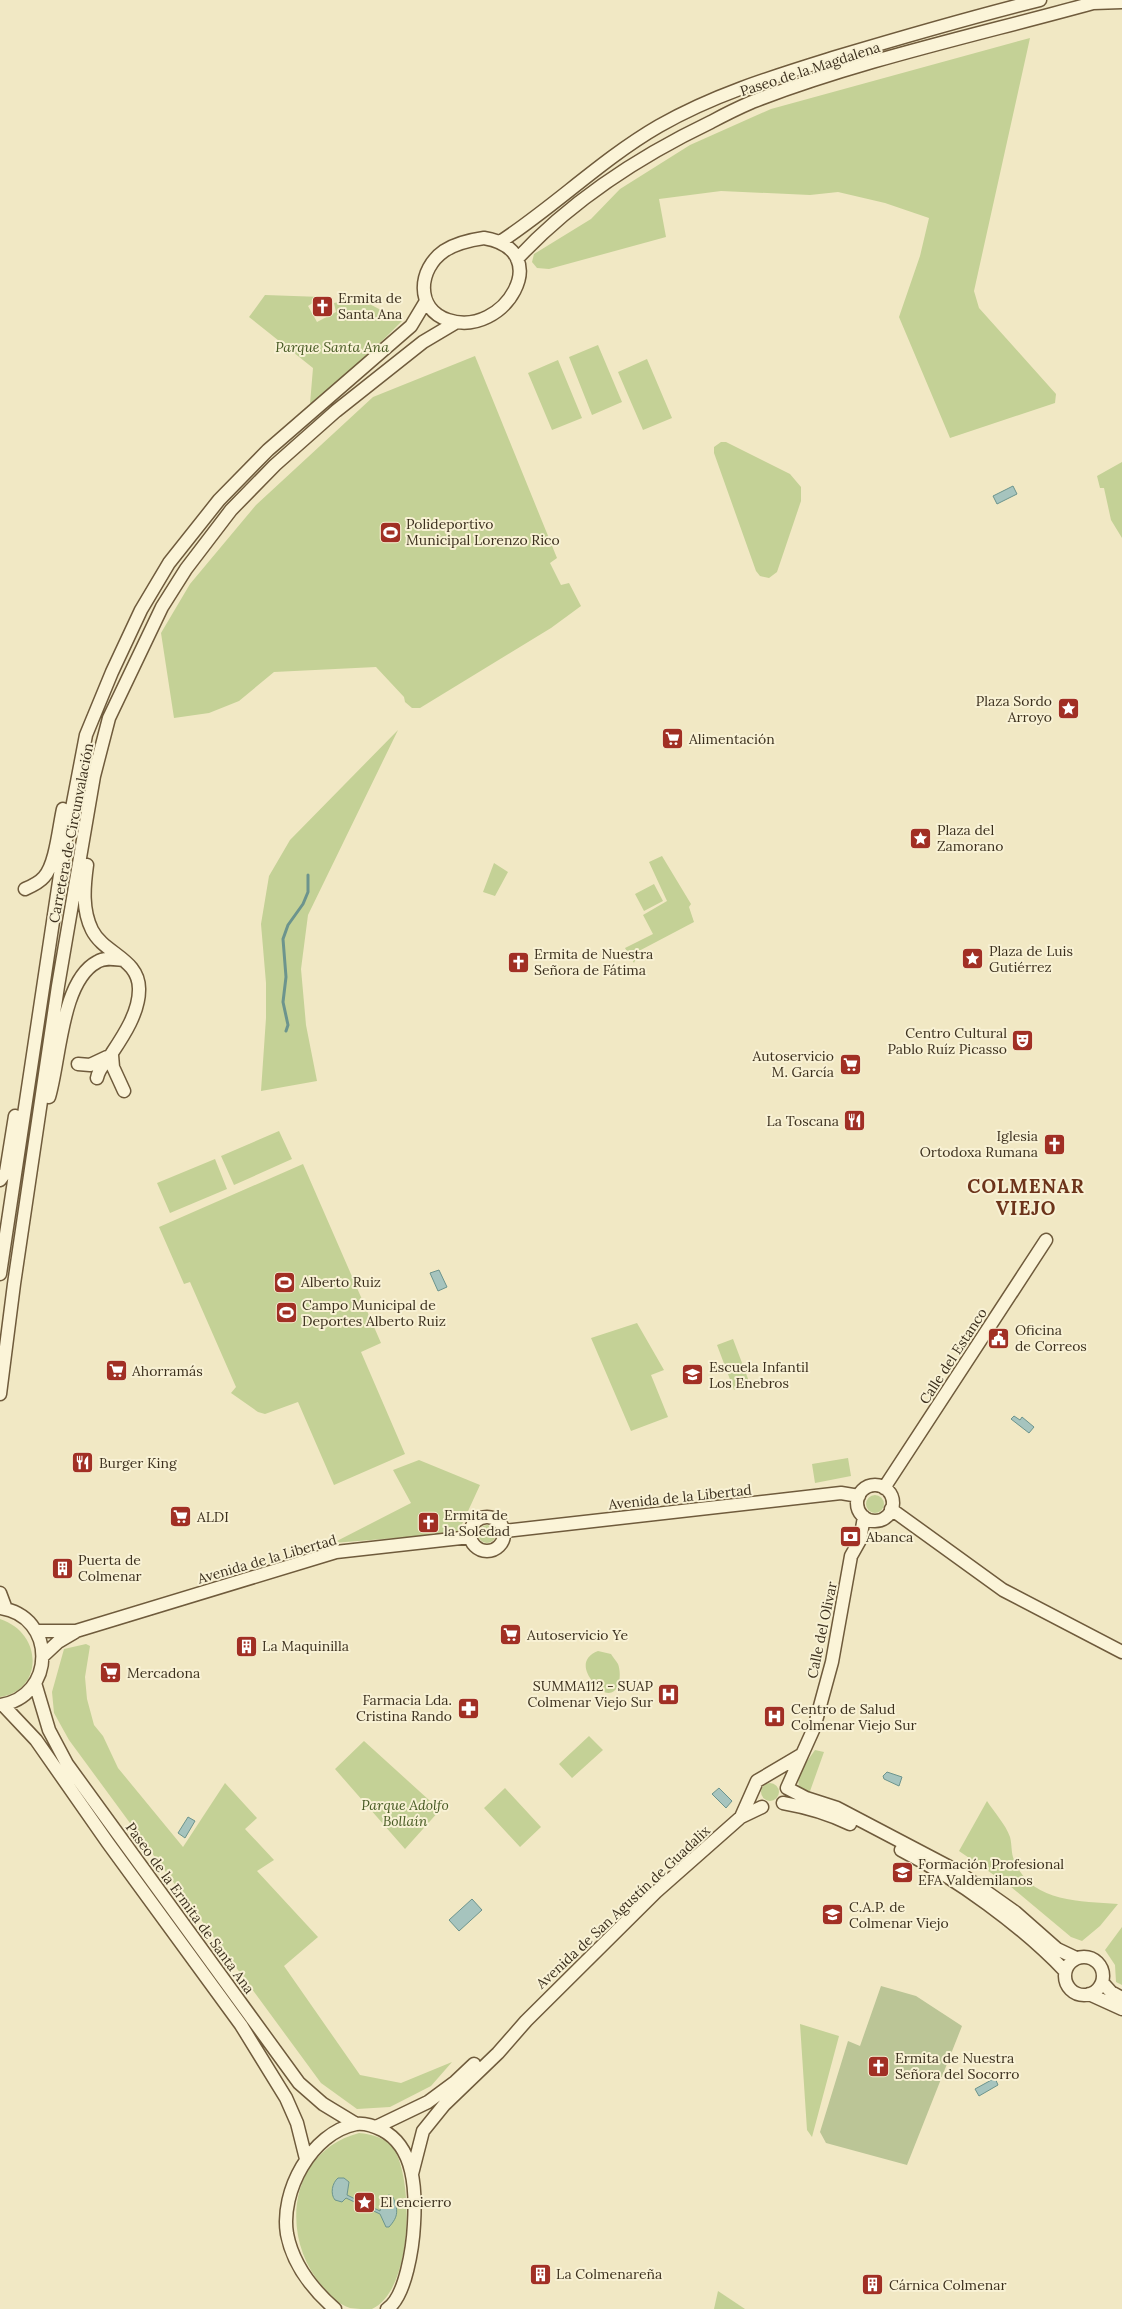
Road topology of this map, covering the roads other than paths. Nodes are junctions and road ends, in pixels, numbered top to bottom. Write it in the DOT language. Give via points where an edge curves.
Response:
graph roads {
  1 [pos="1040,0"];
  2 [pos="1122,1"];
  3 [pos="500,242"];
  4 [pos="517,259"];
  5 [pos="426,301"];
  6 [pos="455,323"];
  7 [pos="86,735"];
  8 [pos="94,776"];
  9 [pos="24,889"];
  10 [pos="124,960"];
  11 [pos="112,1055"];
  12 [pos="32,1064"];
  13 [pos="78,1064"];
  14 [pos="124,1091"];
  15 [pos="36,1143"];
  16 [pos="0,1180"];
  17 [pos="1046,1240"];
  18 [pos="0,1274"];
  19 [pos="0,1394"];
  20 [pos="884,1488"];
  21 [pos="859,1496"];
  22 [pos="892,1509"];
  23 [pos="864,1517"];
  24 [pos="882,1519"];
  25 [pos="505,1531"];
  26 [pos="470,1537"];
  27 [pos="860,1540"];
  28 [pos="0,1593"];
  29 [pos="3,1609"];
  30 [pos="36,1631"];
  31 [pos="76,1631"];
  32 [pos="1122,1652"];
  33 [pos="43,1656"];
  34 [pos="35,1683"];
  35 [pos="1,1705"];
  36 [pos="803,1754"];
  37 [pos="767,1775"];
  38 [pos="787,1788"];
  39 [pos="753,1791"];
  40 [pos="783,1804"];
  41 [pos="762,1807"];
  42 [pos="741,1817"];
  43 [pos="1076,1958"];
  44 [pos="1065,1971"];
  45 [pos="1102,1982"];
  46 [pos="1089,1994"];
  47 [pos="1122,1998"];
  48 [pos="1122,2009"];
  49 [pos="526,2021"];
  50 [pos="356,2124"];
  51 [pos="376,2127"];
  52 [pos="306,2159"];
  53 [pos="412,2174"];
  54 [pos="329,2306"];
  55 [pos="387,2309"];
  1 -- 3 [label="main road, Paseo de la Magdalena" via="752,83 659,126 594,170"];
  2 -- 4 [label="main road, Paseo de la Magdalena" via="1093,3 849,70 751,102 670,141 610,179 535,240"];
  3 -- 4 [label="main road"];
  3 -- 5 [label="main road" via="478,239 455,245 437,256 426,273 423,288"];
  4 -- 6 [label="main road" via="519,278 516,292 503,308 485,317"];
  5 -- 6 [label="main road" via="431,311"];
  5 -- 7 [label="main road, Carretera de Circunvalación" via="411,326 268,450 219,500 169,563 141,610"];
  6 -- 8 [label="main road, Carretera de Circunvalación" via="423,342 356,394 275,465 231,510 162,607 109,718"];
  7 -- 9 [label="main road" via="71,775 51,866 38,883"];
  7 -- 12 [label="main road, Carretera de Circunvalación" via="63,855"];
  8 -- 10 [label="main road" via="85,903 92,931 102,944"];
  8 -- 15 [label="main road, Carretera de Circunvalación" via="58,986"];
  10 -- 11 [label="main road" via="139,978 139,993 135,1010"];
  10 -- 15 [label="main road" via="108,958 97,962 76,983 66,1009 55,1076"];
  11 -- 13 [label="main road" via="90,1065"];
  11 -- 14 [label="main road" via="113,1067"];
  12 -- 16 [label="main road" via="16,1113 6,1172"];
  12 -- 18 [label="main road, Carretera de Circunvalación"];
  15 -- 19 [label="main road, Carretera de Circunvalación"];
  17 -- 20 [label="main road, Calle del Estanco"];
  20 -- 21 [label="main road" via="870,1486"];
  20 -- 22 [label="main road" via="891,1497"];
  21 -- 23 [label="main road" via="857,1505"];
  21 -- 25 [label="main road, Avenida de la Libertad" via="841,1493"];
  22 -- 24 [label="main road"];
  22 -- 32 [label="main road" via="1003,1590"];
  23 -- 24 [label="main road" via="872,1521"];
  23 -- 27 [label="main road, Calle del Olivar"];
  24 -- 27 [label="main road, Calle del Olivar"];
  25 -- 26 [label="main road" via="502,1544 490,1551 477,1548"];
  25 -- 26 [label="main road" via="500,1521 486,1517 473,1524"];
  26 -- 31 [label="main road, Avenida de la Libertad" via="336,1552"];
  27 -- 36 [label="main road, Calle del Olivar" via="851,1556 832,1662 814,1728"];
  28 -- 29 [label="main road"];
  29 -- 30 [label="main road" via="25,1619"];
  30 -- 31 [label="main road, Avenida de la Libertad"];
  30 -- 33 [label="main road"];
  31 -- 33 [label="main road, Avenida de la Libertad"];
  33 -- 34 [label="main road"];
  34 -- 35 [label="main road" via="21,1698"];
  34 -- 50 [label="main road, Paseo de la Ermita de Santa Ana" via="49,1730 67,1764 238,2000 299,2082 323,2104"];
  35 -- 52 [label="main road, Paseo de la Ermita de Santa Ana" via="36,1740 241,2025 286,2098"];
  36 -- 37 [label="main road"];
  36 -- 38 [label="main road, Calle del Olivar"];
  37 -- 38 [label="main road" via="778,1776"];
  37 -- 39 [label="main road" via="757,1781"];
  38 -- 40 [label="main road"];
  38 -- 43 [label="main road" via="837,1808 957,1871 1015,1912 1057,1949"];
  39 -- 41 [label="main road"];
  39 -- 42 [label="main road, Avenida de San Agustín de Guadalix"];
  40 -- 41 [label="main road" via="775,1808"];
  40 -- 44 [label="main road" via="803,1806 836,1817 905,1852 1008,1920"];
  41 -- 42 [label="main road, Avenida de San Agustín de Guadalix"];
  42 -- 49 [label="main road, Avenida de San Agustín de Guadalix" via="656,1892"];
  43 -- 44 [label="main road"];
  43 -- 45 [label="main road" via="1095,1960 1102,1970"];
  44 -- 46 [label="main road" via="1066,1982 1072,1991"];
  45 -- 46 [label="main road"];
  45 -- 47 [label="main road"];
  46 -- 48 [label="main road"];
  49 -- 51 [label="main road, Avenida de San Agustín de Guadalix" via="428,2102"];
  49 -- 53 [label="main road, Avenida de San Agustín de Guadalix" via="423,2131"];
  50 -- 51 [label="main road"];
  50 -- 52 [label="main road" via="329,2137"];
  51 -- 53 [label="main road" via="390,2134 401,2147"];
  52 -- 54 [label="main road" via="290,2197 287,2234 306,2279"];
  53 -- 55 [label="main road" via="415,2208 412,2246 404,2281"];
}
